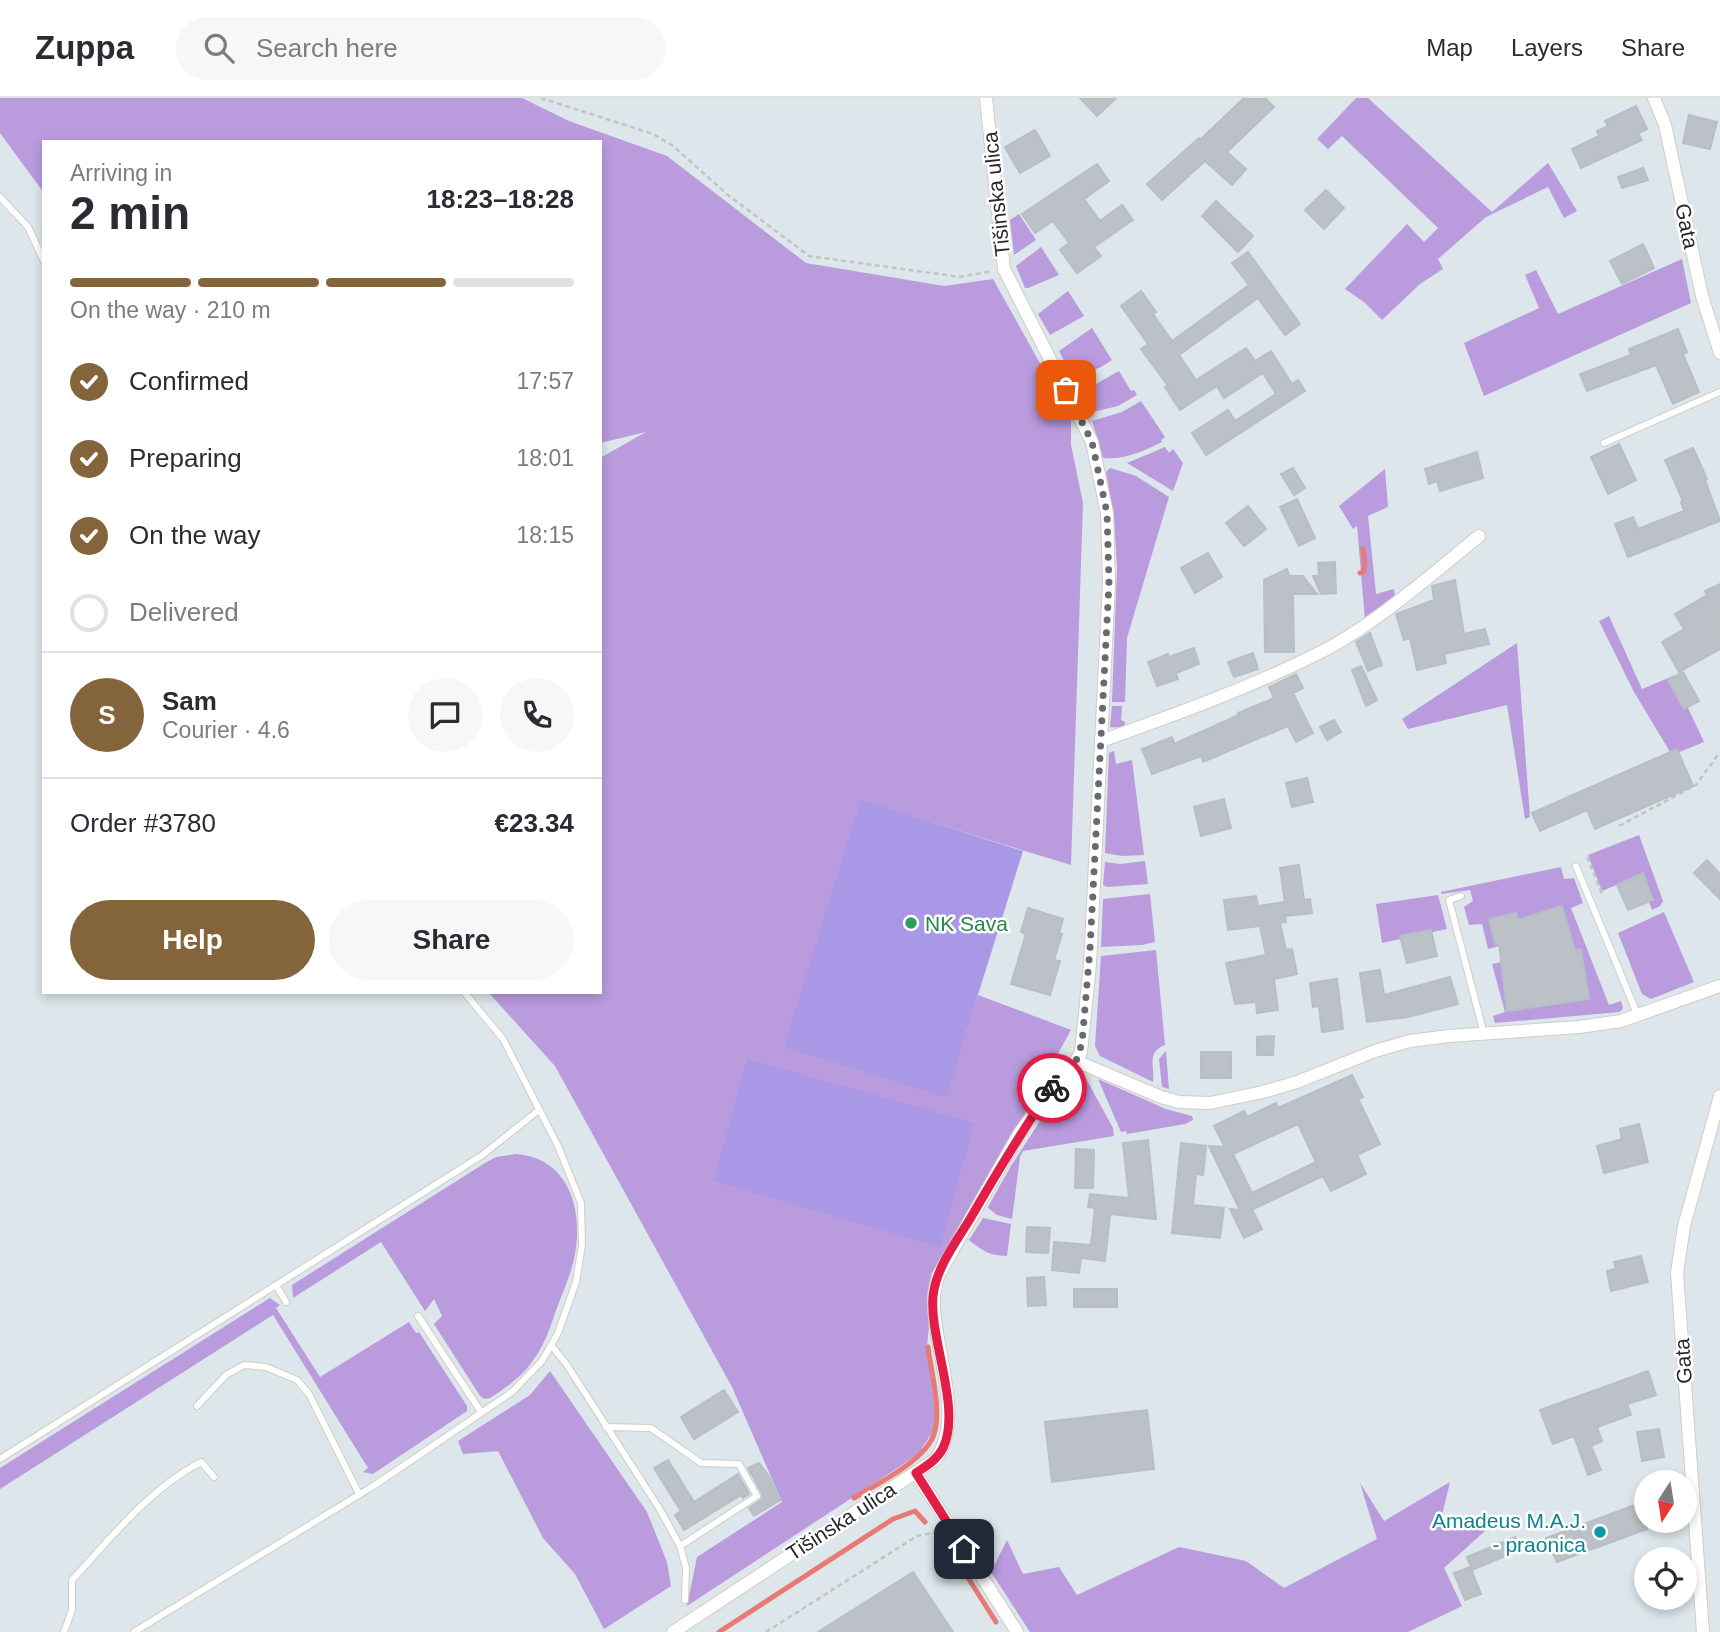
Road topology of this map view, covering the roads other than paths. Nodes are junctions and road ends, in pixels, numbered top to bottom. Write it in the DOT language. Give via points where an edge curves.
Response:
graph roads {
  1 [pos="986,98"];
  2 [pos="1654,98"];
  3 [pos="0,197"];
  4 [pos="42,257"];
  5 [pos="1720,354"];
  6 [pos="1720,392"];
  7 [pos="1604,443"];
  8 [pos="1479,536"];
  9 [pos="1101,741"];
  10 [pos="1577,866"];
  11 [pos="1461,896"];
  12 [pos="1720,986"];
  13 [pos="466,994"];
  14 [pos="1638,1016"];
  15 [pos="1484,1034"];
  16 [pos="1076,1061"];
  17 [pos="1720,1096"];
  18 [pos="539,1110"];
  19 [pos="276,1285"];
  20 [pos="286,1302"];
  21 [pos="418,1316"];
  22 [pos="551,1345"];
  23 [pos="197,1406"];
  24 [pos="481,1412"];
  25 [pos="606,1427"];
  26 [pos="0,1459"];
  27 [pos="916,1473"];
  28 [pos="214,1477"];
  29 [pos="359,1494"];
  30 [pos="680,1546"];
  31 [pos="685,1600"];
  32 [pos="1012,1630"];
  33 [pos="64,1632"];
  34 [pos="134,1632"];
  35 [pos="673,1632"];
  36 [pos="1703,1632"];
  1 -- 9 [label="street, Tišinska ulica" via="1004,269 1092,442 1104,501 1109,583"];
  2 -- 5 [label="street, Gata" via="1665,125 1702,296"];
  3 -- 4 [label="lane" via="28,227"];
  6 -- 7 [label="lane"];
  8 -- 9 [label="street" via="1371,620 1321,652"];
  9 -- 16 [label="street, Tišinska ulica" via="1090,964"];
  10 -- 14 [label="lane"];
  11 -- 15 [label="lane" via="1449,900"];
  12 -- 14 [label="street"];
  13 -- 18 [label="lane" via="503,1039"];
  14 -- 15 [label="street" via="1579,1027"];
  15 -- 16 [label="street" via="1410,1041 1274,1089 1195,1104 1161,1097"];
  16 -- 27 [label="street, Tišinska ulica" via="1019,1134 938,1276 933,1296 948,1433 936,1459"];
  17 -- 36 [label="street, Gata" via="1682,1236 1677,1273"];
  18 -- 19 [label="lane" via="481,1156"];
  18 -- 22 [label="lane" via="581,1203 582,1245 576,1282"];
  19 -- 20 [label="lane"];
  19 -- 26 [label="lane"];
  21 -- 24 [label="lane"];
  22 -- 24 [label="lane" via="542,1362 512,1391"];
  22 -- 25 [label="lane"];
  23 -- 29 [label="lane" via="226,1375 244,1365 266,1367 297,1380 309,1394"];
  24 -- 29 [label="lane"];
  25 -- 30 [label="lane"];
  25 -- 30 [label="lane" via="650,1428 701,1463 739,1464 757,1496"];
  27 -- 32 [label="street"];
  27 -- 35 [label="street, Tišinska ulica"];
  28 -- 33 [label="lane" via="201,1462 144,1503 72,1580 72,1610"];
  29 -- 34 [label="lane"];
  30 -- 31 [label="lane" via="686,1568"];
}
